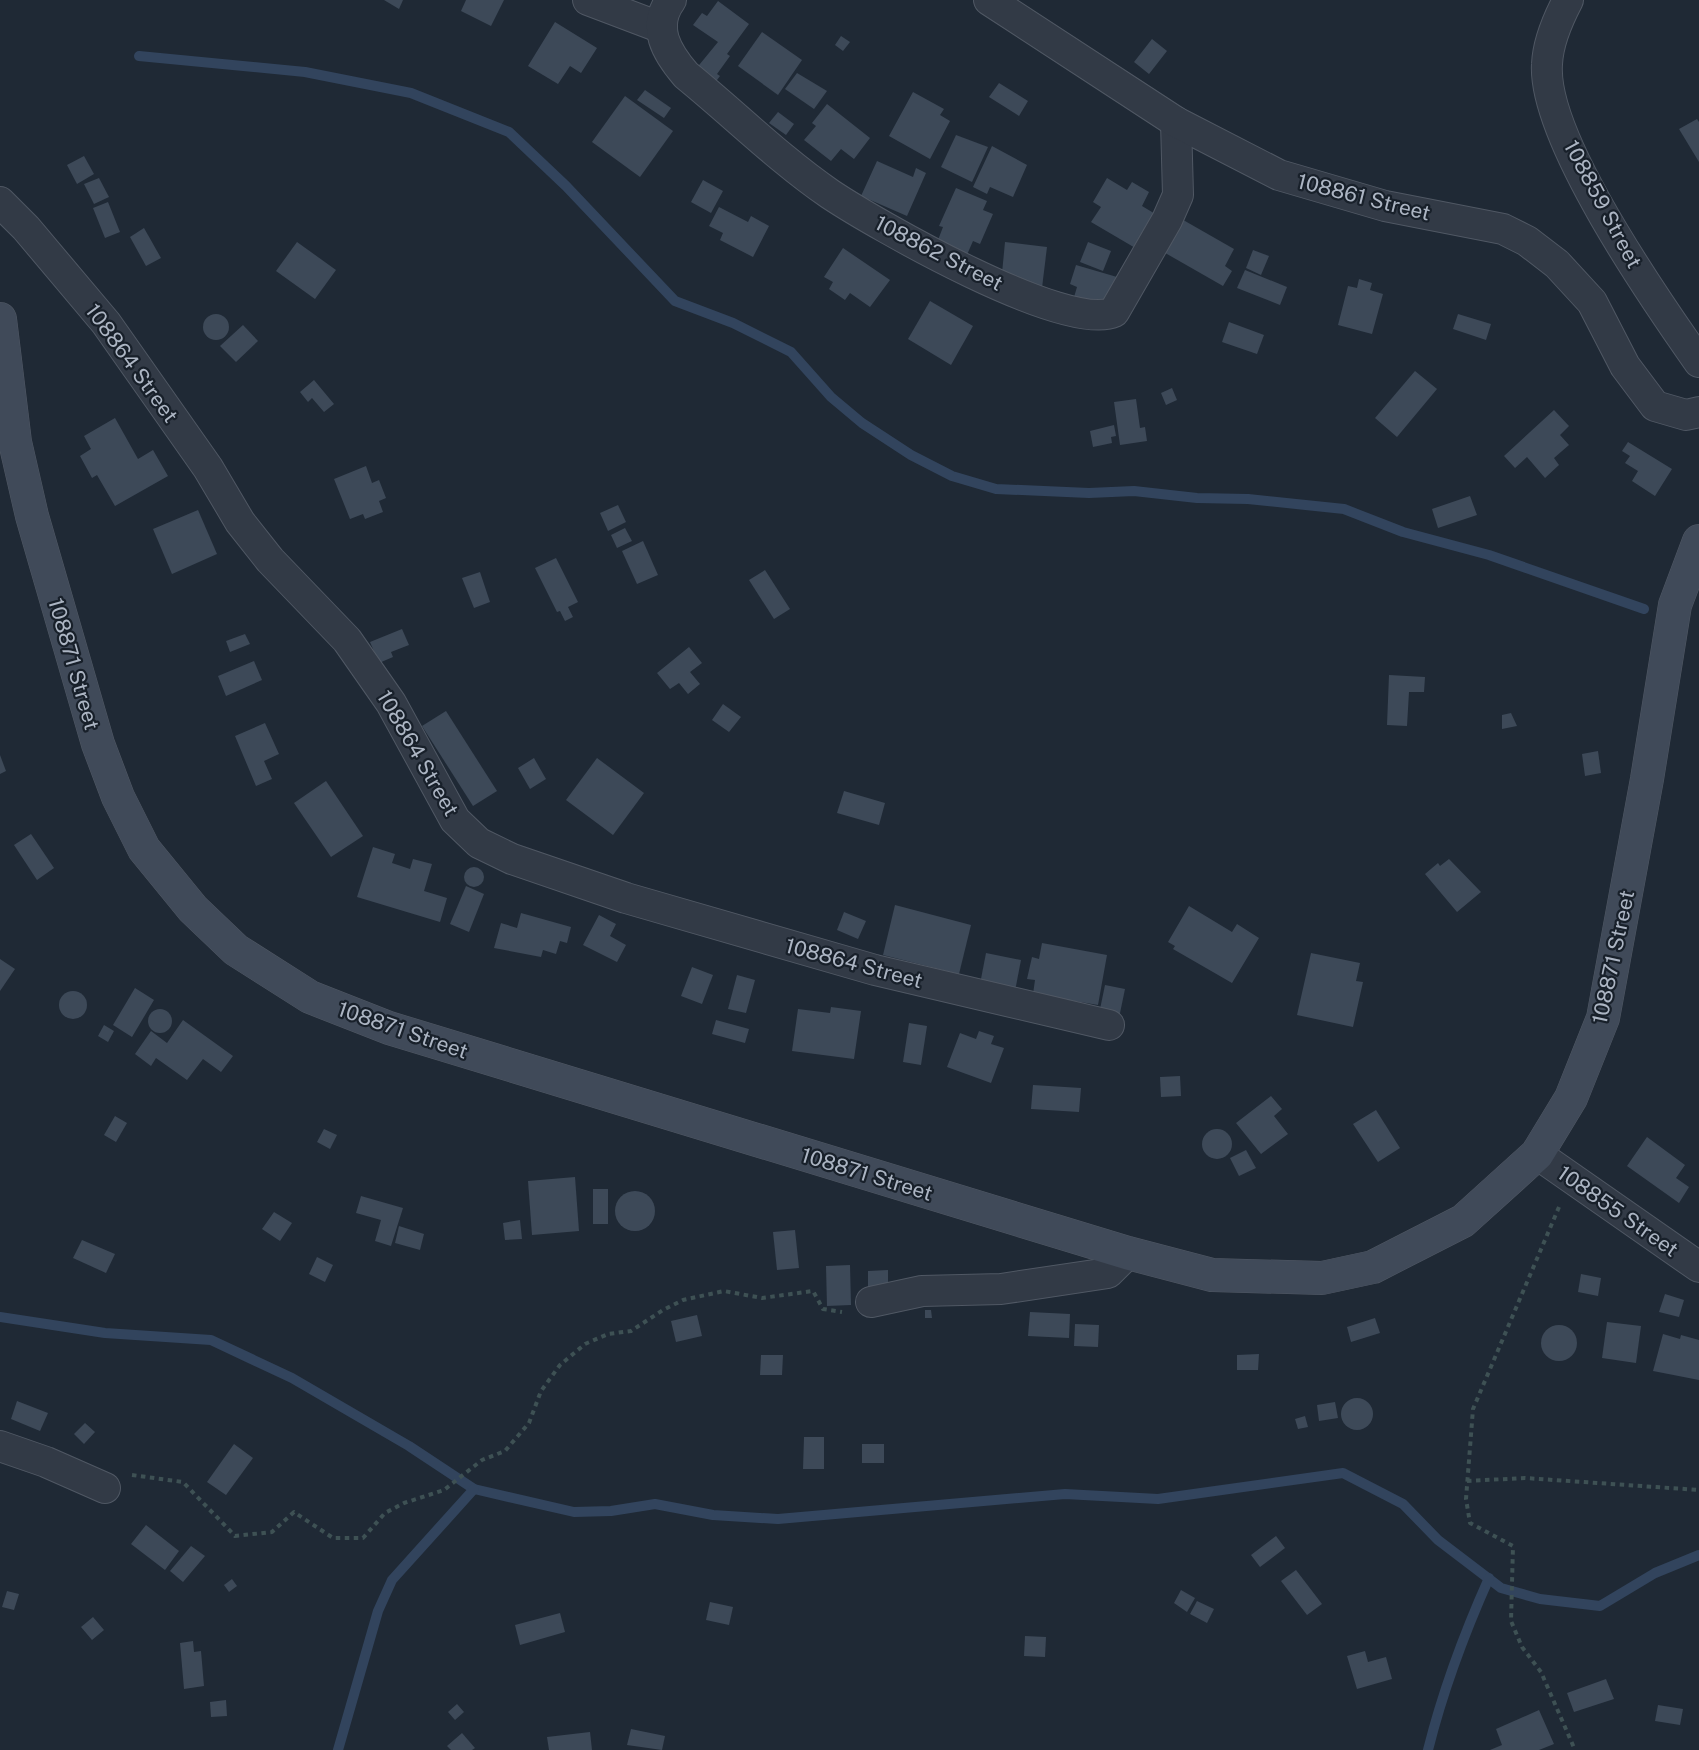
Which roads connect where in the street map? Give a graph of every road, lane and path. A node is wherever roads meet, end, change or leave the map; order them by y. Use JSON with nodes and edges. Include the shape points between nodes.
{"nodes":[{"id":1,"x":588,"y":0,"type":"edge"},
{"id":2,"x":671,"y":0,"type":"edge"},
{"id":3,"x":989,"y":0,"type":"edge"},
{"id":4,"x":1568,"y":0,"type":"edge"},
{"id":5,"x":662,"y":28,"type":"junction"},
{"id":6,"x":1176,"y":122,"type":"junction"},
{"id":7,"x":0,"y":202,"type":"edge"},
{"id":8,"x":0,"y":319,"type":"edge"},
{"id":9,"x":1699,"y":362,"type":"edge"},
{"id":10,"x":1699,"y":412,"type":"edge"},
{"id":11,"x":1699,"y":541,"type":"edge"},
{"id":12,"x":1108,"y":1024,"type":"dead end"},
{"id":13,"x":1537,"y":1154,"type":"junction"},
{"id":14,"x":1569,"y":1178,"type":"junction"},
{"id":15,"x":1128,"y":1253,"type":"junction"},
{"id":16,"x":1699,"y":1267,"type":"edge"},
{"id":17,"x":871,"y":1302,"type":"joint"},
{"id":18,"x":0,"y":1446,"type":"edge"},
{"id":19,"x":1467,"y":1481,"type":"junction"},
{"id":20,"x":105,"y":1488,"type":"joint"},
{"id":21,"x":1699,"y":1491,"type":"edge"},
{"id":22,"x":1575,"y":1750,"type":"edge"}],
"edges":[{"from":1,"to":5,"type":"street"},
{"from":2,"to":5,"type":"street","via":[[662,17]]},
{"from":3,"to":6,"type":"street","name":"108861 Street"},
{"from":4,"to":9,"type":"street","name":"108859 Street","via":[[1557,19],[1547,65],[1554,106],[1583,175],[1649,290]]},
{"from":5,"to":6,"type":"street","name":"108862 Street","via":[[670,56],[686,75],[829,193],[899,237],[1012,291],[1084,315],[1114,312],[1167,220],[1178,195]]},
{"from":6,"to":10,"type":"street","name":"108861 Street","via":[[1279,175],[1385,206],[1503,229],[1527,241],[1557,264],[1592,302],[1624,366],[1654,406],[1686,415]]},
{"from":7,"to":12,"type":"street","name":"108864 Street","via":[[106,323],[208,468],[240,522],[270,560],[347,640],[391,703],[455,819],[479,843],[512,859],[626,898],[875,970]]},
{"from":8,"to":15,"type":"street","name":"108871 Street","via":[[18,453],[32,516],[98,744],[144,849],[193,909],[236,950],[310,997],[389,1028]]},
{"from":11,"to":13,"type":"street","name":"108871 Street","via":[[1675,605],[1603,1018],[1571,1098]]},
{"from":13,"to":14,"type":"street","name":"108855 Street"},
{"from":13,"to":15,"type":"street","name":"108871 Street","via":[[1463,1221],[1373,1267],[1322,1278],[1212,1275]]},
{"from":14,"to":16,"type":"street","name":"108855 Street"},
{"from":14,"to":19,"type":"path","via":[[1552,1229],[1473,1408]]},
{"from":15,"to":17,"type":"street","via":[[1108,1273],[1000,1288],[922,1291]]},
{"from":17,"to":20,"type":"path","via":[[845,1313],[823,1309],[813,1291],[762,1298],[724,1291],[683,1300],[631,1331],[608,1334],[585,1344],[560,1365],[541,1391],[529,1422],[505,1451],[482,1460],[444,1490],[385,1513],[363,1538],[333,1538],[294,1512],[272,1532],[235,1536],[183,1482],[130,1475]]},
{"from":18,"to":20,"type":"street"},
{"from":19,"to":21,"type":"path","via":[[1526,1478]]},
{"from":19,"to":22,"type":"path","via":[[1470,1523],[1513,1546],[1511,1621],[1522,1647],[1541,1672]]}]}
